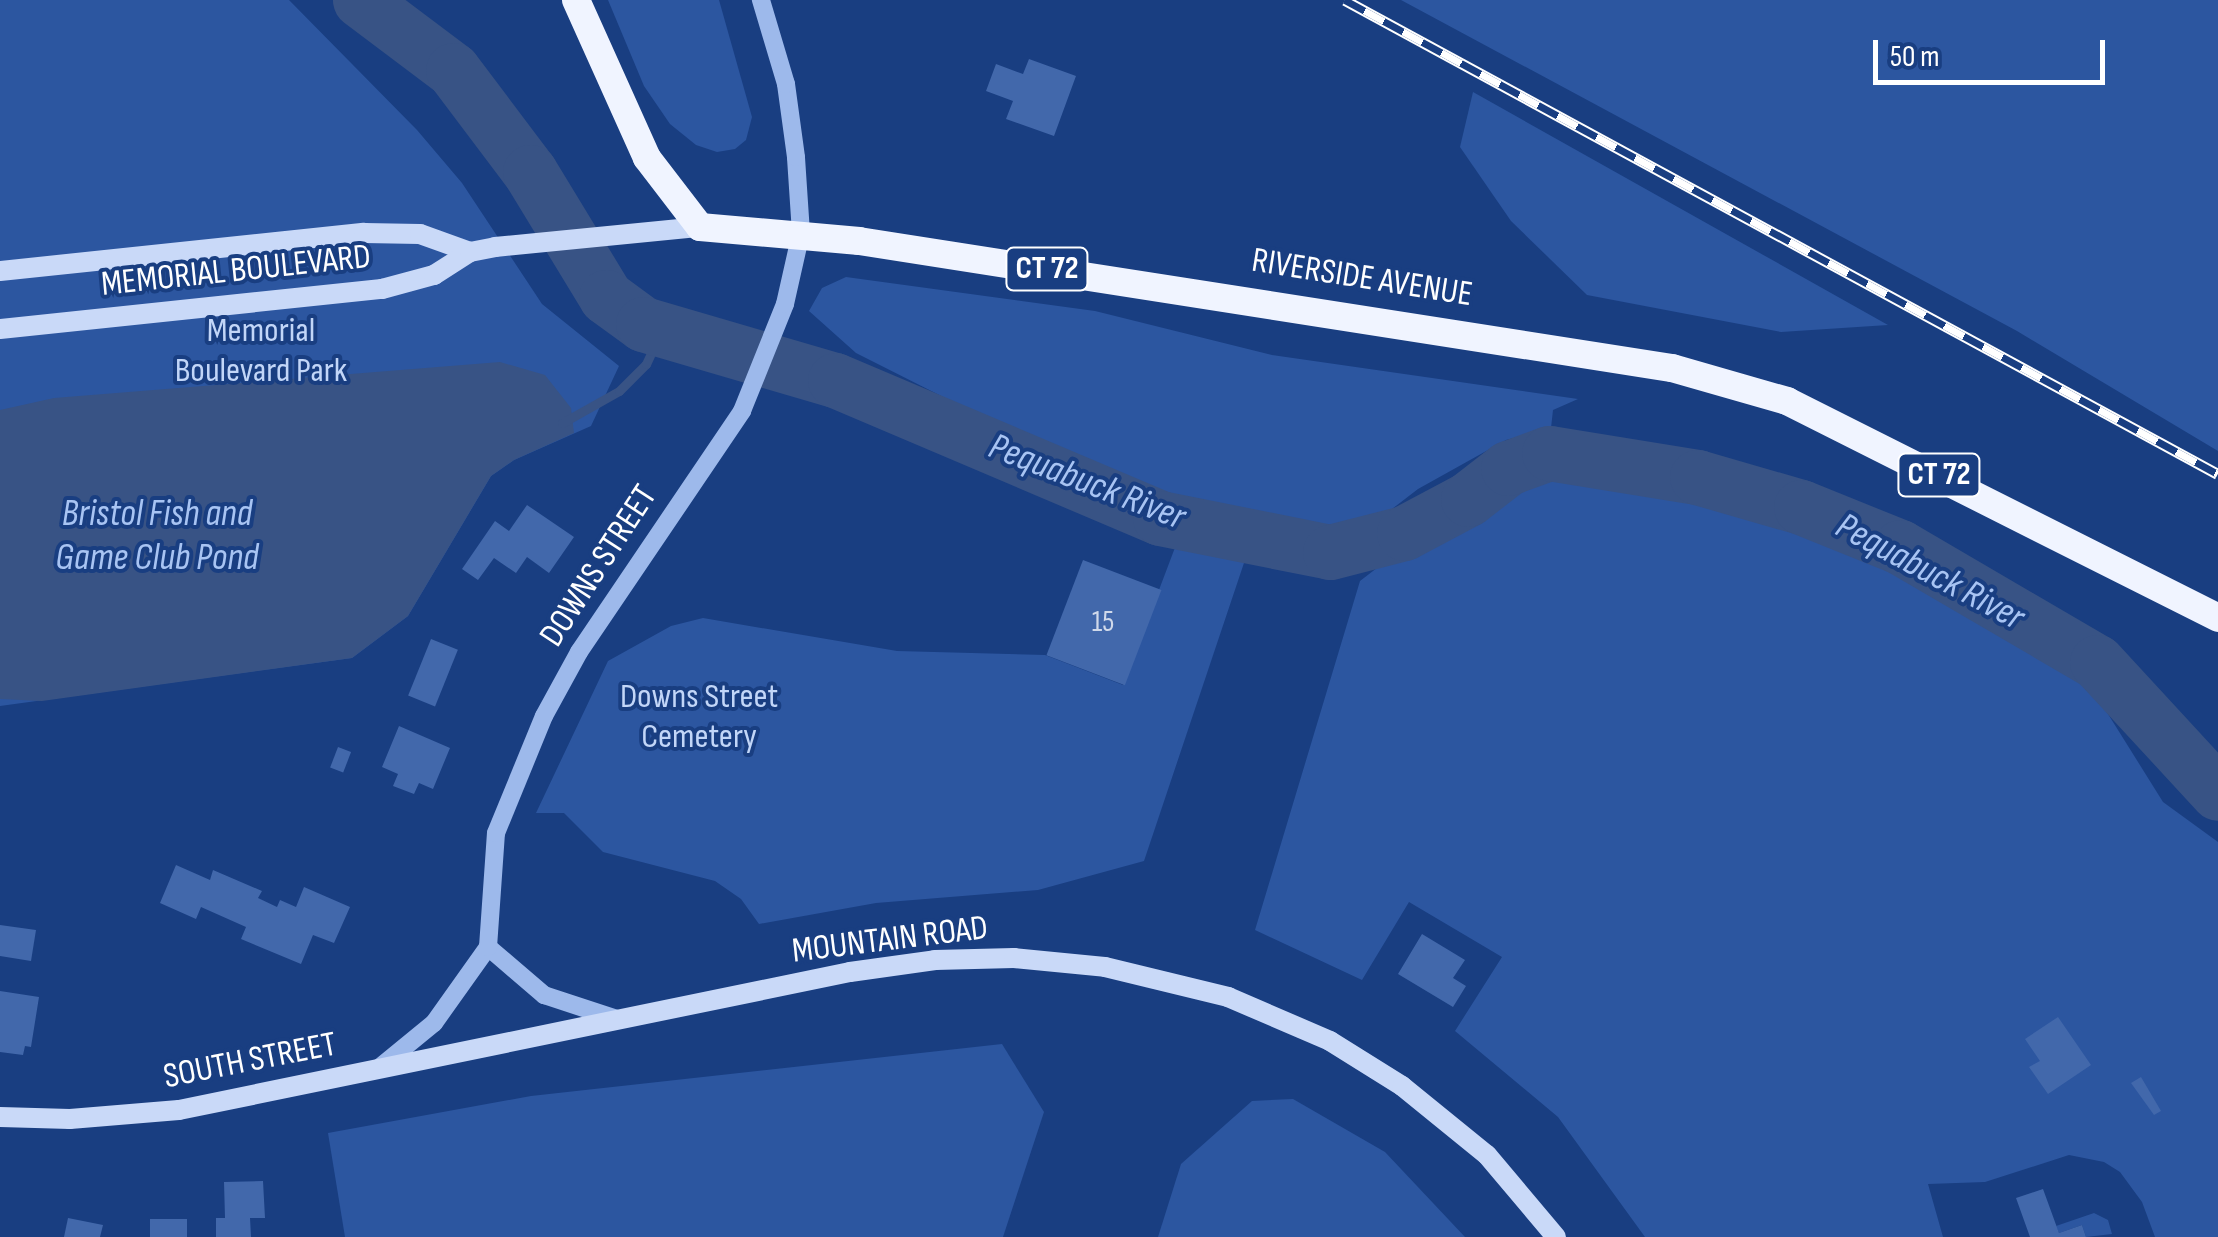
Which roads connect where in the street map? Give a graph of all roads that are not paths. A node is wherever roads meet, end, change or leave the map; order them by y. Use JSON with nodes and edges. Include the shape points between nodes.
{"nodes":[{"id":1,"x":576,"y":0,"type":"edge"},
{"id":2,"x":762,"y":0,"type":"edge"},
{"id":3,"x":700,"y":227,"type":"junction"},
{"id":4,"x":801,"y":233,"type":"junction"},
{"id":5,"x":470,"y":252,"type":"junction"},
{"id":6,"x":0,"y":271,"type":"edge"},
{"id":7,"x":0,"y":329,"type":"edge"},
{"id":8,"x":2218,"y":618,"type":"edge"},
{"id":9,"x":488,"y":947,"type":"junction"},
{"id":10,"x":618,"y":1019,"type":"junction"},
{"id":11,"x":510,"y":1042,"type":"joint"},
{"id":12,"x":377,"y":1070,"type":"junction"},
{"id":13,"x":0,"y":1117,"type":"edge"},
{"id":14,"x":1556,"y":1237,"type":"edge"}],
"edges":[{"from":1,"to":3,"type":"highway","via":[[647,158]]},
{"from":2,"to":4,"type":"street","name":"DOWNS STREET","via":[[786,84]]},
{"from":3,"to":4,"type":"highway","name":"RIVERSIDE AVENUE","number":"CT 72"},
{"from":3,"to":5,"type":"main road","name":"MEMORIAL BOULEVARD"},
{"from":4,"to":8,"type":"highway","name":"RIVERSIDE AVENUE","number":"CT 72","via":[[1672,368],[1787,401]]},
{"from":4,"to":9,"type":"street","name":"DOWNS STREET","via":[[783,308],[742,411],[544,716],[496,833]]},
{"from":5,"to":6,"type":"main road","name":"MEMORIAL BOULEVARD","via":[[420,234],[364,233]]},
{"from":5,"to":7,"type":"main road","name":"MEMORIAL BOULEVARD","via":[[434,275],[382,289]]},
{"from":9,"to":10,"type":"street","via":[[544,995]]},
{"from":9,"to":12,"type":"street","via":[[434,1024]]},
{"from":10,"to":11,"type":"main road","name":"MOUNTAIN ROAD"},
{"from":10,"to":14,"type":"main road","name":"MOUNTAIN ROAD","via":[[934,960],[1014,958],[1105,967],[1228,997],[1330,1041],[1402,1086],[1488,1155]]},
{"from":11,"to":12,"type":"main road","name":"SOUTH STREET"},
{"from":12,"to":13,"type":"main road","name":"SOUTH STREET","via":[[179,1110]]}]}
